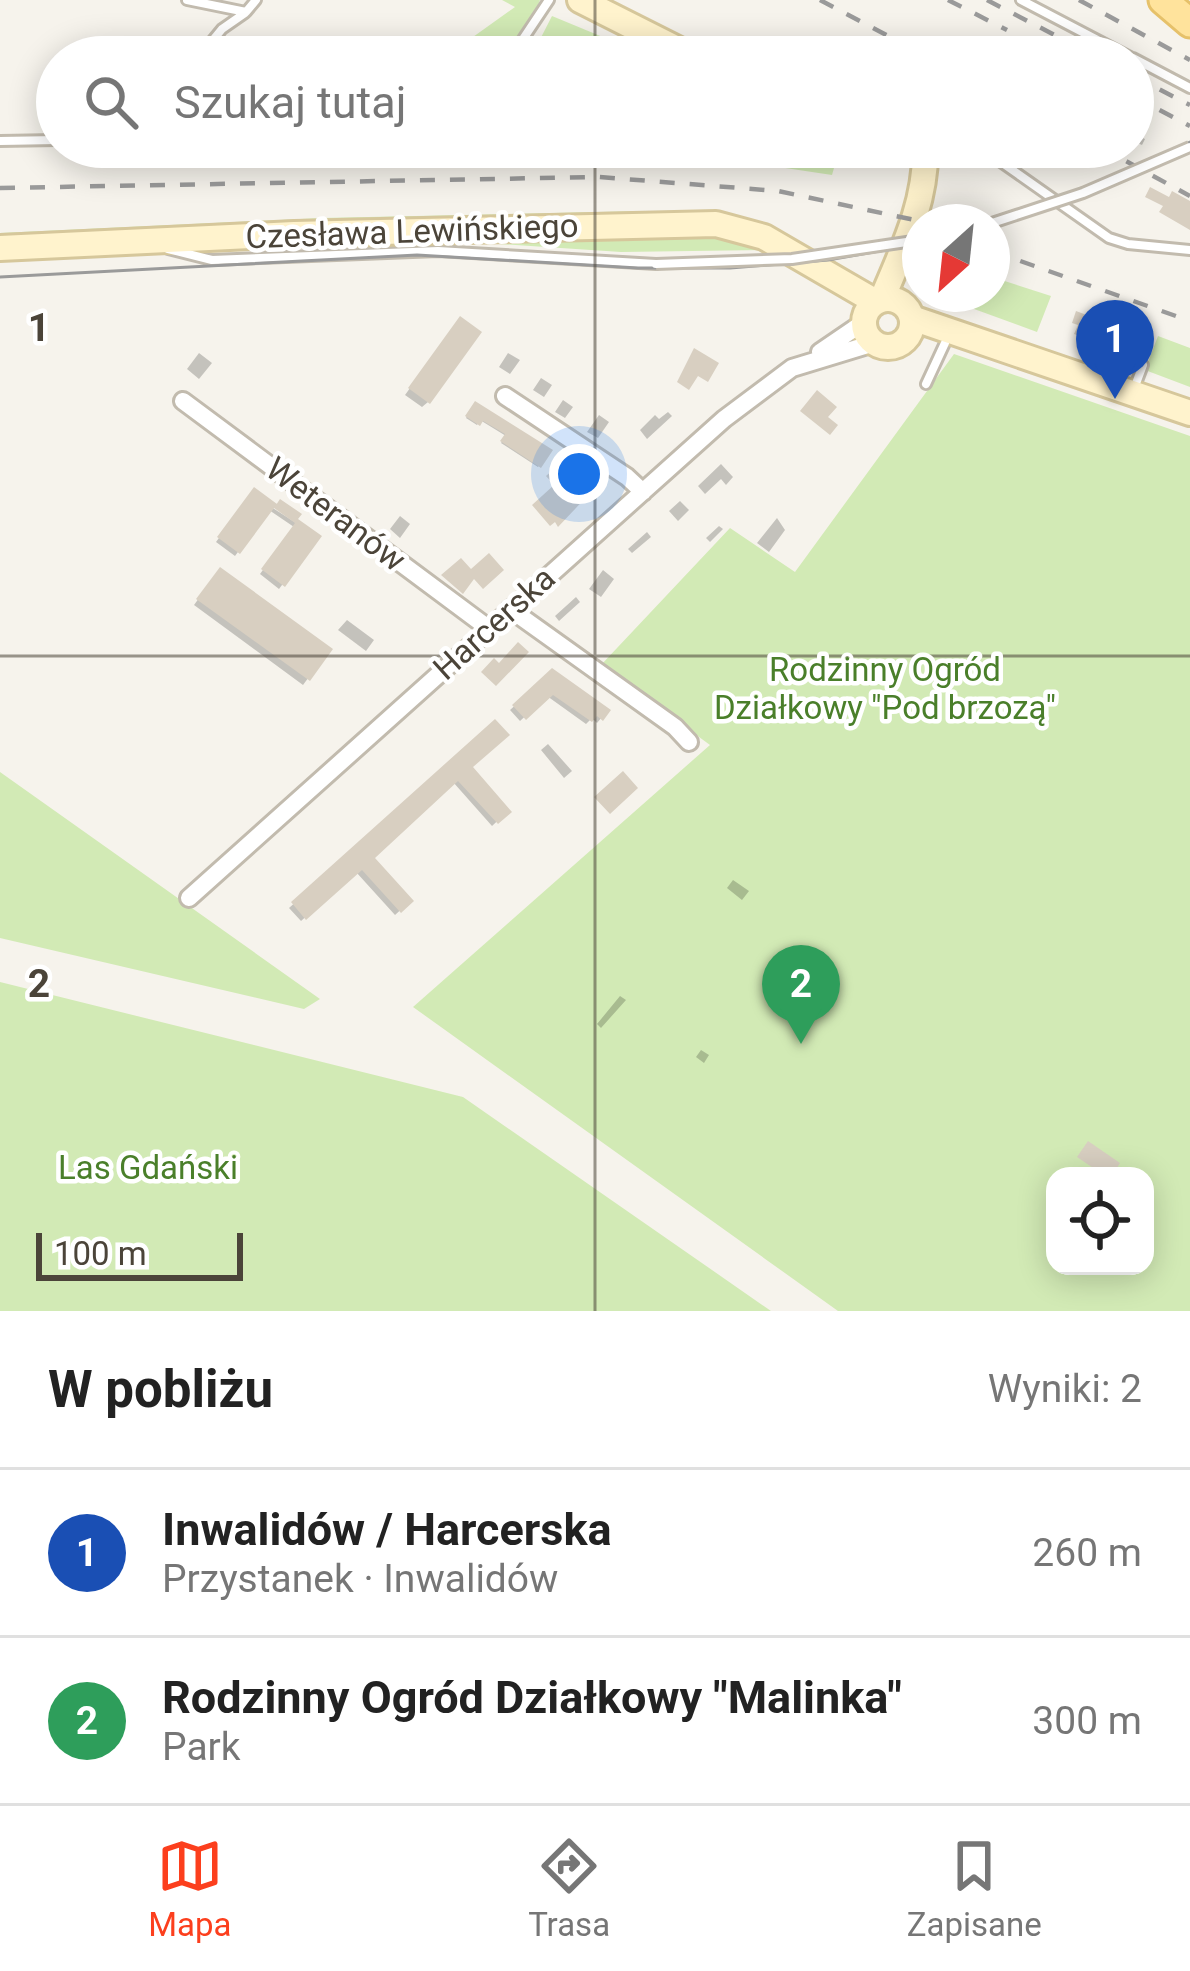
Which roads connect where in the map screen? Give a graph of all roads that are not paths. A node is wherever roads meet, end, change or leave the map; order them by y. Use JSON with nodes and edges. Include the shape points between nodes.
{"nodes":[{"id":1,"x":187,"y":0,"type":"edge"},
{"id":2,"x":256,"y":0,"type":"edge"},
{"id":3,"x":549,"y":0,"type":"edge"},
{"id":4,"x":580,"y":0,"type":"edge"},
{"id":5,"x":1021,"y":0,"type":"edge"},
{"id":6,"x":1163,"y":0,"type":"edge"},
{"id":7,"x":246,"y":12,"type":"junction"},
{"id":8,"x":1190,"y":23,"type":"edge"},
{"id":9,"x":216,"y":36,"type":"edge"},
{"id":10,"x":525,"y":36,"type":"edge"},
{"id":11,"x":651,"y":36,"type":"edge"},
{"id":12,"x":1090,"y":36,"type":"edge"},
{"id":13,"x":1154,"y":69,"type":"edge"},
{"id":14,"x":1190,"y":88,"type":"edge"},
{"id":15,"x":36,"y":140,"type":"edge"},
{"id":16,"x":0,"y":141,"type":"edge"},
{"id":17,"x":1190,"y":147,"type":"edge"},
{"id":18,"x":1154,"y":163,"type":"edge"},
{"id":19,"x":924,"y":168,"type":"edge"},
{"id":20,"x":1010,"y":168,"type":"edge"},
{"id":21,"x":1142,"y":168,"type":"edge"},
{"id":22,"x":919,"y":204,"type":"edge"},
{"id":23,"x":1010,"y":217,"type":"edge"},
{"id":24,"x":147,"y":239,"type":"junction"},
{"id":25,"x":902,"y":247,"type":"edge"},
{"id":26,"x":0,"y":248,"type":"edge"},
{"id":27,"x":1190,"y":250,"type":"edge"},
{"id":28,"x":902,"y":274,"type":"edge"},
{"id":29,"x":886,"y":318,"type":"junction"},
{"id":30,"x":945,"y":343,"type":"junction"},
{"id":31,"x":1014,"y":352,"type":"junction"},
{"id":32,"x":1110,"y":353,"type":"dead end"},
{"id":33,"x":1143,"y":365,"type":"dead end"},
{"id":34,"x":1100,"y":382,"type":"junction"},
{"id":35,"x":926,"y":384,"type":"dead end"},
{"id":36,"x":1132,"y":393,"type":"junction"},
{"id":37,"x":505,"y":395,"type":"dead end"},
{"id":38,"x":183,"y":401,"type":"dead end"},
{"id":39,"x":1190,"y":413,"type":"edge"},
{"id":40,"x":643,"y":492,"type":"junction"},
{"id":41,"x":510,"y":609,"type":"junction"},
{"id":42,"x":488,"y":628,"type":"junction"},
{"id":43,"x":689,"y":742,"type":"dead end"},
{"id":44,"x":189,"y":898,"type":"dead end"}],
"edges":[{"from":1,"to":7,"type":"lane"},
{"from":2,"to":7,"type":"lane"},
{"from":3,"to":10,"type":"lane"},
{"from":4,"to":11,"type":"street"},
{"from":5,"to":12,"type":"lane"},
{"from":6,"to":8,"type":"main road"},
{"from":7,"to":9,"type":"lane"},
{"from":13,"to":14,"type":"lane"},
{"from":15,"to":16,"type":"lane"},
{"from":17,"to":18,"type":"lane","bridge":true},
{"from":19,"to":22,"type":"street"},
{"from":20,"to":27,"type":"lane","via":[[1109,238]]},
{"from":21,"to":23,"type":"lane","bridge":true},
{"from":24,"to":25,"type":"lane","bridge":true,"via":[[212,260],[438,250],[656,264]]},
{"from":24,"to":26,"type":"street","name":"Czesława Lewińskiego"},
{"from":24,"to":29,"type":"street","name":"Czesława Lewińskiego","via":[[700,223],[746,230]]},
{"from":28,"to":29,"type":"street"},
{"from":29,"to":30,"type":"street"},
{"from":29,"to":31,"type":"street"},
{"from":29,"to":40,"type":"street","name":"Harcerska","via":[[776,378]]},
{"from":30,"to":31,"type":"street"},
{"from":30,"to":35,"type":"lane"},
{"from":31,"to":34,"type":"street"},
{"from":32,"to":34,"type":"lane"},
{"from":33,"to":36,"type":"lane"},
{"from":34,"to":36,"type":"street"},
{"from":36,"to":39,"type":"street"},
{"from":37,"to":40,"type":"street"},
{"from":38,"to":42,"type":"street","name":"Weteranów"},
{"from":40,"to":41,"type":"street","name":"Harcerska"},
{"from":41,"to":42,"type":"street","name":"Harcerska"},
{"from":41,"to":43,"type":"street"},
{"from":42,"to":44,"type":"street","name":"Harcerska"}]}
